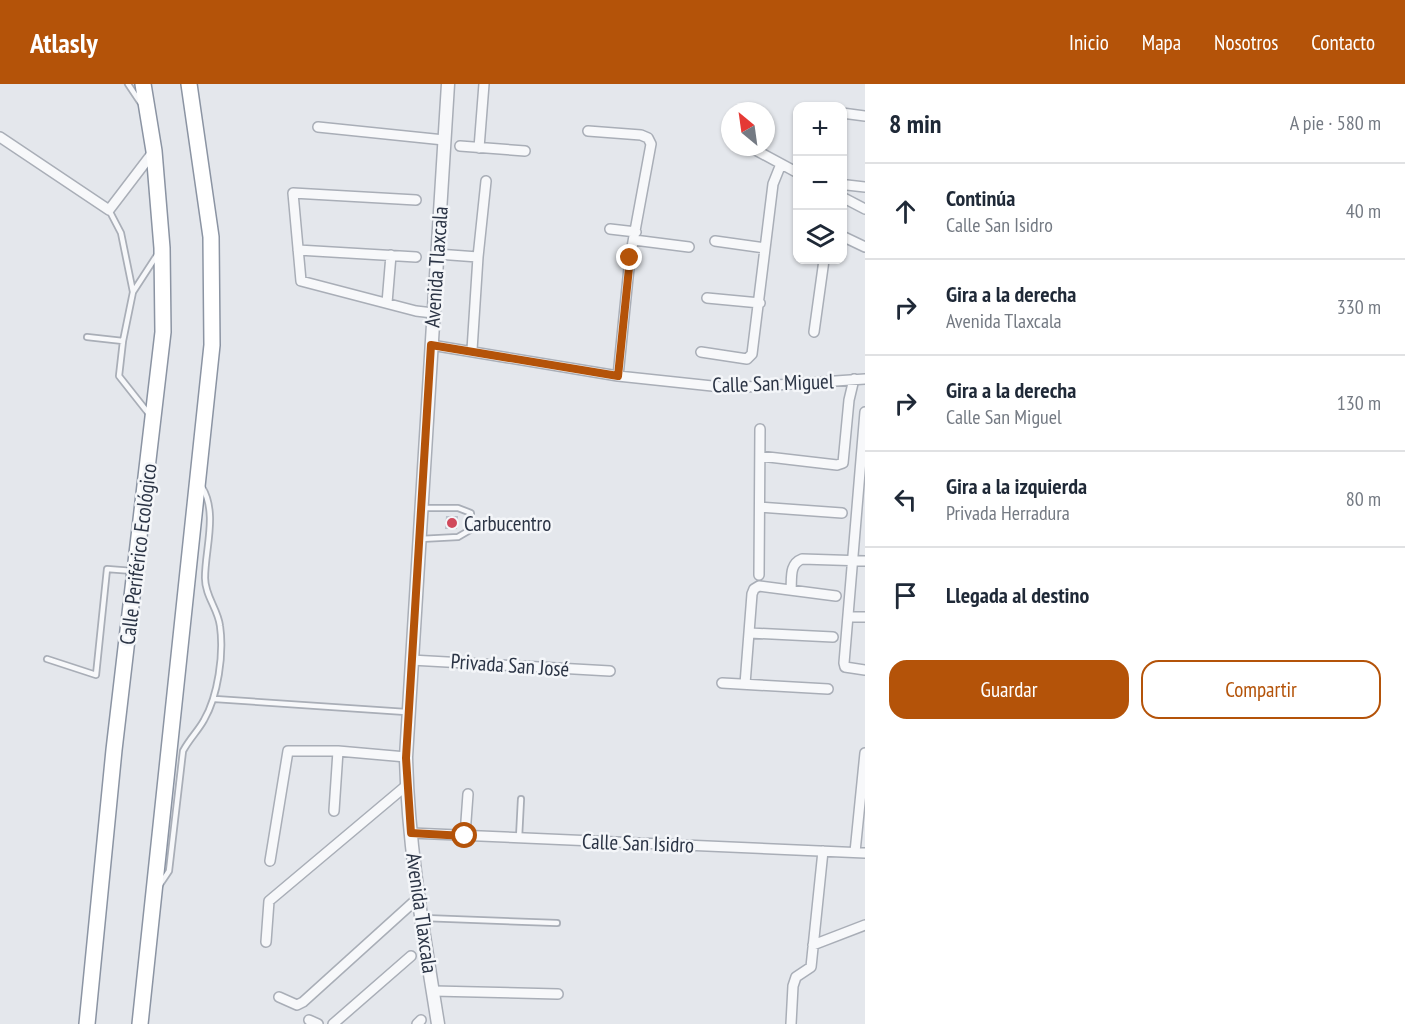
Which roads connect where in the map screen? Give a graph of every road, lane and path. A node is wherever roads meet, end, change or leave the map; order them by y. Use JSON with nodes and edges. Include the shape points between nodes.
{"nodes":[{"id":1,"x":128,"y":84,"type":"edge"},
{"id":2,"x":143,"y":84,"type":"edge"},
{"id":3,"x":189,"y":84,"type":"edge"},
{"id":4,"x":448,"y":84,"type":"edge"},
{"id":5,"x":484,"y":84,"type":"edge"},
{"id":6,"x":147,"y":112,"type":"junction"},
{"id":7,"x":847,"y":114,"type":"edge"},
{"id":8,"x":865,"y":116,"type":"edge"},
{"id":9,"x":318,"y":127,"type":"dead end"},
{"id":10,"x":588,"y":131,"type":"dead end"},
{"id":11,"x":0,"y":137,"type":"edge"},
{"id":12,"x":444,"y":140,"type":"junction"},
{"id":13,"x":460,"y":146,"type":"dead end"},
{"id":14,"x":479,"y":148,"type":"junction"},
{"id":15,"x":154,"y":151,"type":"junction"},
{"id":16,"x":525,"y":151,"type":"dead end"},
{"id":17,"x":766,"y":156,"type":"edge"},
{"id":18,"x":780,"y":164,"type":"junction"},
{"id":19,"x":793,"y":170,"type":"edge"},
{"id":20,"x":486,"y":181,"type":"dead end"},
{"id":21,"x":847,"y":185,"type":"dead end"},
{"id":22,"x":865,"y":187,"type":"edge"},
{"id":23,"x":847,"y":199,"type":"edge"},
{"id":24,"x":416,"y":200,"type":"dead end"},
{"id":25,"x":865,"y":209,"type":"edge"},
{"id":26,"x":109,"y":210,"type":"junction"},
{"id":27,"x":610,"y":229,"type":"dead end"},
{"id":28,"x":635,"y":236,"type":"junction"},
{"id":29,"x":847,"y":238,"type":"edge"},
{"id":30,"x":715,"y":241,"type":"dead end"},
{"id":31,"x":689,"y":247,"type":"dead end"},
{"id":32,"x":865,"y":247,"type":"edge"},
{"id":33,"x":162,"y":248,"type":"junction"},
{"id":34,"x":765,"y":248,"type":"junction"},
{"id":35,"x":298,"y":250,"type":"junction"},
{"id":36,"x":391,"y":255,"type":"junction"},
{"id":37,"x":443,"y":255,"type":"junction"},
{"id":38,"x":416,"y":257,"type":"dead end"},
{"id":39,"x":478,"y":257,"type":"junction"},
{"id":40,"x":823,"y":264,"type":"edge"},
{"id":41,"x":133,"y":292,"type":"junction"},
{"id":42,"x":707,"y":298,"type":"dead end"},
{"id":43,"x":387,"y":303,"type":"junction"},
{"id":44,"x":760,"y":303,"type":"junction"},
{"id":45,"x":433,"y":313,"type":"junction"},
{"id":46,"x":814,"y":332,"type":"dead end"},
{"id":47,"x":87,"y":337,"type":"dead end"},
{"id":48,"x":123,"y":341,"type":"junction"},
{"id":49,"x":431,"y":345,"type":"junction"},
{"id":50,"x":472,"y":350,"type":"junction"},
{"id":51,"x":701,"y":352,"type":"dead end"},
{"id":52,"x":618,"y":376,"type":"junction"},
{"id":53,"x":854,"y":379,"type":"junction"},
{"id":54,"x":865,"y":379,"type":"edge"},
{"id":55,"x":865,"y":412,"type":"edge"},
{"id":56,"x":153,"y":420,"type":"junction"},
{"id":57,"x":760,"y":429,"type":"dead end"},
{"id":58,"x":760,"y":456,"type":"junction"},
{"id":59,"x":863,"y":456,"type":"edge"},
{"id":60,"x":198,"y":481,"type":"junction"},
{"id":61,"x":760,"y":507,"type":"junction"},
{"id":62,"x":421,"y":508,"type":"junction"},
{"id":63,"x":860,"y":510,"type":"edge"},
{"id":64,"x":842,"y":513,"type":"dead end"},
{"id":65,"x":419,"y":539,"type":"junction"},
{"id":66,"x":853,"y":561,"type":"junction"},
{"id":67,"x":865,"y":561,"type":"edge"},
{"id":68,"x":136,"y":572,"type":"junction"},
{"id":69,"x":759,"y":575,"type":"dead end"},
{"id":70,"x":791,"y":590,"type":"junction"},
{"id":71,"x":836,"y":596,"type":"dead end"},
{"id":72,"x":849,"y":617,"type":"junction"},
{"id":73,"x":865,"y":617,"type":"edge"},
{"id":74,"x":750,"y":633,"type":"junction"},
{"id":75,"x":832,"y":637,"type":"dead end"},
{"id":76,"x":47,"y":659,"type":"dead end"},
{"id":77,"x":411,"y":660,"type":"junction"},
{"id":78,"x":865,"y":670,"type":"edge"},
{"id":79,"x":610,"y":671,"type":"dead end"},
{"id":80,"x":722,"y":683,"type":"dead end"},
{"id":81,"x":745,"y":684,"type":"junction"},
{"id":82,"x":828,"y":689,"type":"dead end"},
{"id":83,"x":215,"y":699,"type":"junction"},
{"id":84,"x":408,"y":712,"type":"junction"},
{"id":85,"x":339,"y":752,"type":"junction"},
{"id":86,"x":865,"y":753,"type":"edge"},
{"id":87,"x":401,"y":757,"type":"junction"},
{"id":88,"x":403,"y":788,"type":"junction"},
{"id":89,"x":468,"y":795,"type":"dead end"},
{"id":90,"x":521,"y":799,"type":"dead end"},
{"id":91,"x":334,"y":811,"type":"dead end"},
{"id":92,"x":411,"y":833,"type":"junction"},
{"id":93,"x":465,"y":836,"type":"junction"},
{"id":94,"x":519,"y":838,"type":"junction"},
{"id":95,"x":823,"y":851,"type":"junction"},
{"id":96,"x":860,"y":853,"type":"edge"},
{"id":97,"x":270,"y":861,"type":"dead end"},
{"id":98,"x":155,"y":890,"type":"junction"},
{"id":99,"x":414,"y":902,"type":"junction"},
{"id":100,"x":421,"y":918,"type":"junction"},
{"id":101,"x":557,"y":924,"type":"dead end"},
{"id":102,"x":865,"y":925,"type":"edge"},
{"id":103,"x":266,"y":942,"type":"dead end"},
{"id":104,"x":813,"y":945,"type":"junction"},
{"id":105,"x":411,"y":956,"type":"dead end"},
{"id":106,"x":433,"y":991,"type":"junction"},
{"id":107,"x":558,"y":994,"type":"dead end"},
{"id":108,"x":279,"y":996,"type":"dead end"},
{"id":109,"x":87,"y":1024,"type":"edge"},
{"id":110,"x":140,"y":1024,"type":"edge"},
{"id":111,"x":333,"y":1024,"type":"edge"},
{"id":112,"x":438,"y":1024,"type":"edge"},
{"id":113,"x":791,"y":1024,"type":"edge"}],
"edges":[{"from":1,"to":6,"type":"lane"},
{"from":2,"to":6,"type":"highway","name":"Calle Periférico Ecológico"},
{"from":3,"to":60,"type":"highway","via":[[211,237],[212,345]]},
{"from":4,"to":12,"type":"street","name":"Avenida Tlaxcala"},
{"from":5,"to":14,"type":"street"},
{"from":6,"to":15,"type":"highway","name":"Calle Periférico Ecológico"},
{"from":7,"to":8,"type":"street"},
{"from":9,"to":12,"type":"street"},
{"from":10,"to":28,"type":"street","via":[[641,135],[651,144]]},
{"from":11,"to":26,"type":"street"},
{"from":12,"to":37,"type":"street","name":"Avenida Tlaxcala"},
{"from":13,"to":14,"type":"street"},
{"from":14,"to":16,"type":"street"},
{"from":15,"to":26,"type":"street"},
{"from":15,"to":33,"type":"highway","name":"Calle Periférico Ecológico"},
{"from":17,"to":18,"type":"street"},
{"from":18,"to":19,"type":"street"},
{"from":18,"to":34,"type":"street","via":[[773,184]]},
{"from":20,"to":39,"type":"street"},
{"from":21,"to":22,"type":"street"},
{"from":23,"to":25,"type":"street"},
{"from":24,"to":35,"type":"street","via":[[292,193]]},
{"from":26,"to":41,"type":"lane","via":[[121,233]]},
{"from":27,"to":28,"type":"street"},
{"from":28,"to":31,"type":"street"},
{"from":28,"to":52,"type":"street"},
{"from":29,"to":32,"type":"street"},
{"from":30,"to":34,"type":"street"},
{"from":33,"to":41,"type":"lane"},
{"from":33,"to":56,"type":"highway","name":"Calle Periférico Ecológico","via":[[163,332]]},
{"from":34,"to":44,"type":"street"},
{"from":35,"to":36,"type":"street"},
{"from":35,"to":43,"type":"street","via":[[301,281]]},
{"from":36,"to":38,"type":"street"},
{"from":36,"to":43,"type":"street"},
{"from":37,"to":39,"type":"street"},
{"from":37,"to":45,"type":"street","name":"Avenida Tlaxcala"},
{"from":39,"to":50,"type":"street"},
{"from":40,"to":46,"type":"street"},
{"from":41,"to":48,"type":"lane"},
{"from":42,"to":44,"type":"street"},
{"from":43,"to":45,"type":"street"},
{"from":44,"to":51,"type":"street","via":[[750,357]]},
{"from":45,"to":49,"type":"street","name":"Avenida Tlaxcala"},
{"from":47,"to":48,"type":"lane"},
{"from":48,"to":56,"type":"lane","via":[[119,376]]},
{"from":49,"to":50,"type":"street","name":"Calle San Miguel"},
{"from":49,"to":62,"type":"street","name":"Avenida Tlaxcala"},
{"from":50,"to":52,"type":"street","name":"Calle San Miguel"},
{"from":52,"to":53,"type":"street","name":"Calle San Miguel","via":[[731,388]]},
{"from":53,"to":54,"type":"street","name":"Calle San Miguel"},
{"from":53,"to":58,"type":"street","via":[[843,463]]},
{"from":55,"to":59,"type":"street"},
{"from":56,"to":68,"type":"highway","name":"Calle Periférico Ecológico"},
{"from":57,"to":58,"type":"street"},
{"from":58,"to":61,"type":"street"},
{"from":59,"to":63,"type":"street"},
{"from":60,"to":83,"type":"lane","via":[[210,504],[206,587],[220,624],[222,646]]},
{"from":60,"to":98,"type":"highway"},
{"from":61,"to":64,"type":"street"},
{"from":61,"to":69,"type":"street"},
{"from":62,"to":65,"type":"street","name":"Avenida Tlaxcala"},
{"from":62,"to":65,"type":"lane","via":[[458,508],[471,513],[470,530],[458,537]]},
{"from":63,"to":66,"type":"street"},
{"from":65,"to":77,"type":"street","name":"Avenida Tlaxcala"},
{"from":66,"to":67,"type":"street"},
{"from":66,"to":70,"type":"street","via":[[796,561]]},
{"from":66,"to":72,"type":"street"},
{"from":68,"to":76,"type":"lane","via":[[107,569],[96,675]]},
{"from":68,"to":109,"type":"highway","name":"Calle Periférico Ecológico"},
{"from":70,"to":71,"type":"street"},
{"from":70,"to":74,"type":"street","via":[[759,586],[754,589]]},
{"from":72,"to":73,"type":"street"},
{"from":72,"to":78,"type":"street","via":[[845,667]]},
{"from":74,"to":75,"type":"street"},
{"from":74,"to":81,"type":"street"},
{"from":77,"to":79,"type":"street","name":"Privada San José"},
{"from":77,"to":84,"type":"street","name":"Avenida Tlaxcala"},
{"from":80,"to":81,"type":"street"},
{"from":81,"to":82,"type":"street"},
{"from":83,"to":84,"type":"lane"},
{"from":83,"to":98,"type":"lane","via":[[183,751],[169,871]]},
{"from":84,"to":87,"type":"street","name":"Avenida Tlaxcala"},
{"from":85,"to":87,"type":"street"},
{"from":85,"to":91,"type":"street"},
{"from":85,"to":97,"type":"street","via":[[288,751]]},
{"from":86,"to":96,"type":"street"},
{"from":87,"to":88,"type":"street","name":"Avenida Tlaxcala"},
{"from":88,"to":92,"type":"street","name":"Avenida Tlaxcala"},
{"from":88,"to":103,"type":"street","via":[[269,901]]},
{"from":89,"to":93,"type":"street"},
{"from":90,"to":94,"type":"lane"},
{"from":92,"to":93,"type":"street","name":"Calle San Isidro"},
{"from":92,"to":99,"type":"street","name":"Avenida Tlaxcala"},
{"from":93,"to":94,"type":"street","name":"Calle San Isidro"},
{"from":94,"to":95,"type":"street","name":"Calle San Isidro"},
{"from":95,"to":96,"type":"street","name":"Calle San Isidro"},
{"from":95,"to":104,"type":"street"},
{"from":98,"to":110,"type":"highway"},
{"from":99,"to":100,"type":"street","name":"Avenida Tlaxcala"},
{"from":99,"to":108,"type":"street","via":[[303,1002],[292,1004]]},
{"from":100,"to":101,"type":"lane"},
{"from":100,"to":106,"type":"street","name":"Avenida Tlaxcala"},
{"from":102,"to":104,"type":"street"},
{"from":104,"to":113,"type":"street","via":[[811,968],[796,977],[793,986]]},
{"from":105,"to":111,"type":"street"},
{"from":106,"to":107,"type":"street"},
{"from":106,"to":112,"type":"street","name":"Avenida Tlaxcala"}]}
